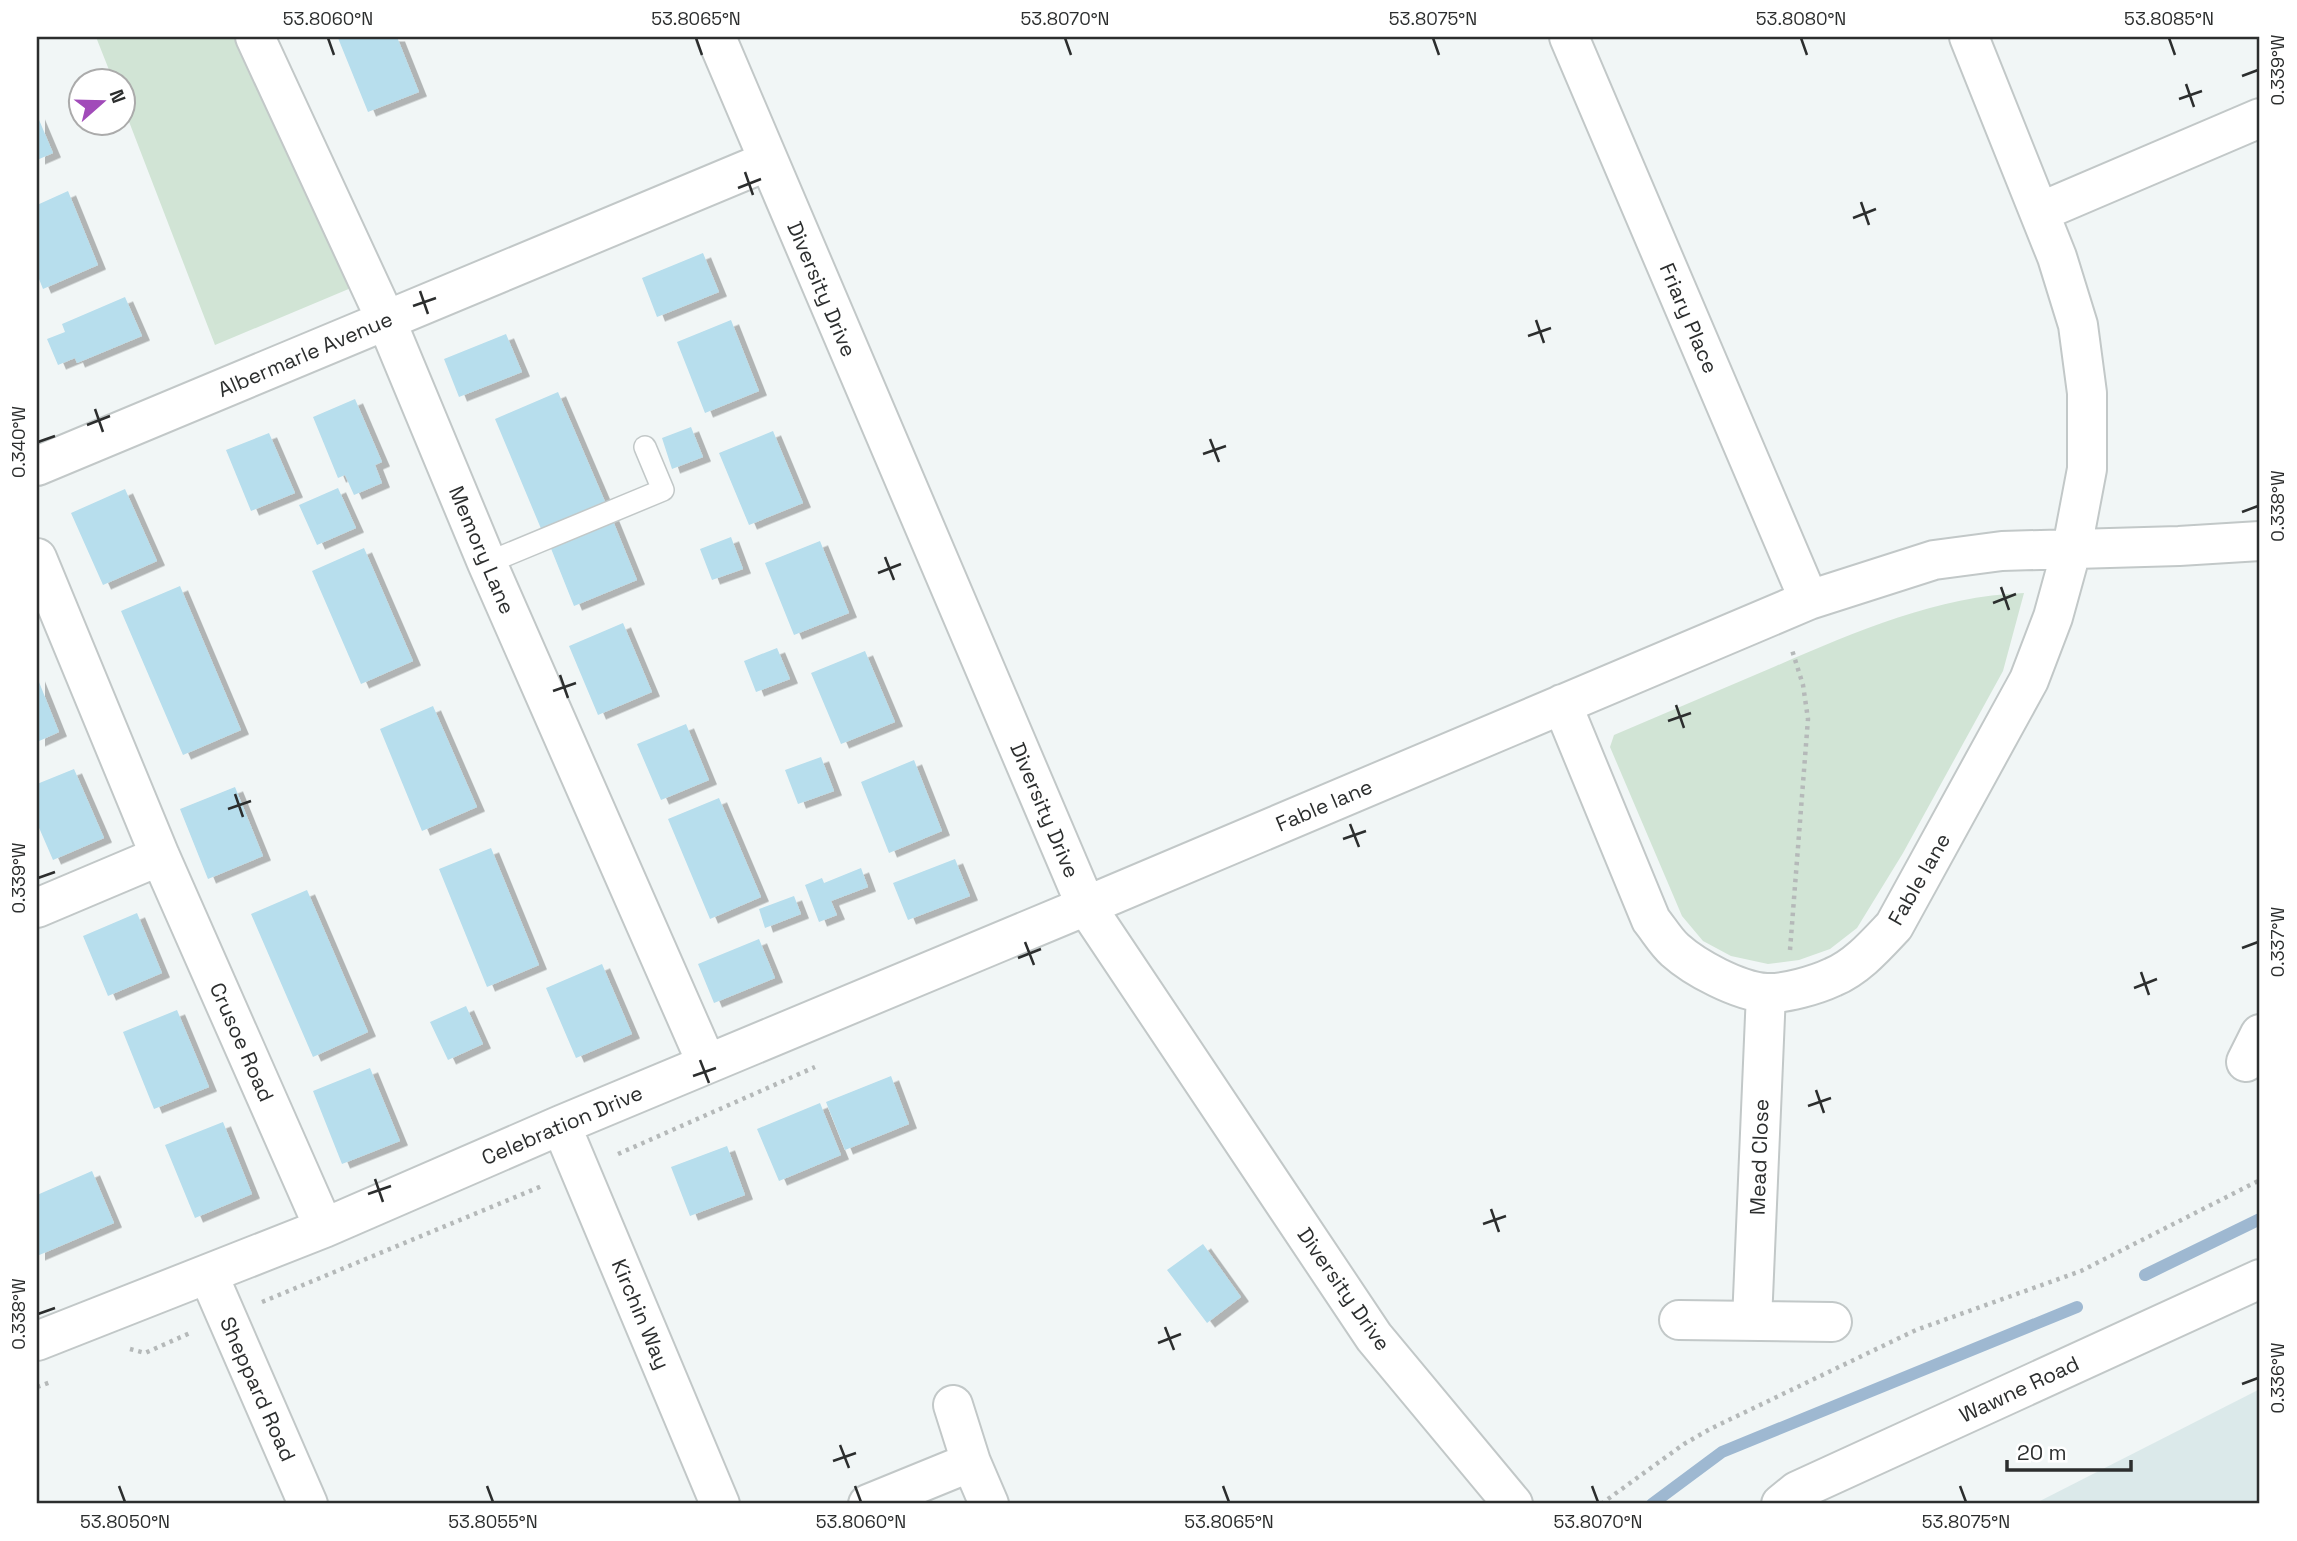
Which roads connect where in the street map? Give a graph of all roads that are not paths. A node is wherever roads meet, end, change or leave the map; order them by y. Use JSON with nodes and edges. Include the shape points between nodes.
{"nodes":[{"id":1,"x":255,"y":37,"type":"edge"},
{"id":2,"x":716,"y":37,"type":"edge"},
{"id":3,"x":1569,"y":37,"type":"edge"},
{"id":4,"x":1969,"y":37,"type":"edge"},
{"id":5,"x":2260,"y":118,"type":"edge"},
{"id":6,"x":768,"y":161,"type":"junction"},
{"id":7,"x":2040,"y":212,"type":"junction"},
{"id":8,"x":386,"y":320,"type":"junction"},
{"id":9,"x":645,"y":447,"type":"dead end"},
{"id":10,"x":37,"y":466,"type":"edge"},
{"id":11,"x":2260,"y":541,"type":"edge"},
{"id":12,"x":2072,"y":548,"type":"junction"},
{"id":13,"x":37,"y":558,"type":"edge"},
{"id":14,"x":486,"y":563,"type":"junction"},
{"id":15,"x":1793,"y":607,"type":"junction"},
{"id":16,"x":1562,"y":704,"type":"junction"},
{"id":17,"x":160,"y":856,"type":"junction"},
{"id":18,"x":1086,"y":906,"type":"junction"},
{"id":19,"x":37,"y":908,"type":"edge"},
{"id":20,"x":1769,"y":992,"type":"junction"},
{"id":21,"x":707,"y":1064,"type":"junction"},
{"id":22,"x":561,"y":1125,"type":"junction"},
{"id":23,"x":324,"y":1228,"type":"junction"},
{"id":24,"x":208,"y":1274,"type":"junction"},
{"id":25,"x":2260,"y":1279,"type":"edge"},
{"id":26,"x":1679,"y":1320,"type":"dead end"},
{"id":27,"x":1752,"y":1321,"type":"junction"},
{"id":28,"x":1832,"y":1322,"type":"dead end"},
{"id":29,"x":37,"y":1341,"type":"edge"},
{"id":30,"x":953,"y":1405,"type":"dead end"},
{"id":31,"x":971,"y":1462,"type":"junction"},
{"id":32,"x":308,"y":1504,"type":"edge"},
{"id":33,"x":720,"y":1504,"type":"edge"},
{"id":34,"x":868,"y":1504,"type":"edge"},
{"id":35,"x":989,"y":1504,"type":"edge"},
{"id":36,"x":1513,"y":1504,"type":"edge"},
{"id":37,"x":1781,"y":1504,"type":"edge"}],
"edges":[{"from":1,"to":8,"type":"street","name":"Memory Lane"},
{"from":2,"to":6,"type":"street","name":"Diversity Drive"},
{"from":3,"to":15,"type":"street","name":"Friary Place"},
{"from":4,"to":7,"type":"street"},
{"from":5,"to":7,"type":"street"},
{"from":6,"to":8,"type":"street","name":"Albermarle Avenue"},
{"from":6,"to":18,"type":"street","name":"Diversity Drive"},
{"from":7,"to":12,"type":"street","via":[[2078,325],[2087,393],[2087,469]]},
{"from":8,"to":10,"type":"street","name":"Albermarle Avenue"},
{"from":8,"to":14,"type":"street","name":"Memory Lane"},
{"from":9,"to":14,"type":"lane","via":[[663,490]]},
{"from":11,"to":12,"type":"street","name":"Fable lane"},
{"from":12,"to":15,"type":"street","name":"Fable lane","via":[[1934,560]]},
{"from":12,"to":20,"type":"street","name":"Fable lane","via":[[2029,680],[1894,926],[1867,955],[1835,977]]},
{"from":13,"to":17,"type":"street","name":"Crusoe Road"},
{"from":14,"to":21,"type":"street","name":"Memory Lane"},
{"from":15,"to":16,"type":"street","name":"Fable lane"},
{"from":16,"to":18,"type":"street","name":"Fable lane"},
{"from":16,"to":20,"type":"street","name":"Fable lane","via":[[1651,920],[1674,949],[1701,969],[1731,984]]},
{"from":17,"to":19,"type":"street"},
{"from":17,"to":23,"type":"street","name":"Crusoe Road"},
{"from":18,"to":21,"type":"street","name":"Celebration Drive"},
{"from":18,"to":36,"type":"street","name":"Diversity Drive","via":[[1374,1337]]},
{"from":20,"to":27,"type":"street","name":"Mead Close"},
{"from":21,"to":22,"type":"street","name":"Celebration Drive"},
{"from":22,"to":23,"type":"street","name":"Celebration Drive"},
{"from":22,"to":33,"type":"street","name":"Kirchin Way"},
{"from":23,"to":24,"type":"street","name":"Celebration Drive"},
{"from":24,"to":29,"type":"street","name":"Celebration Drive"},
{"from":24,"to":32,"type":"street","name":"Sheppard Road"},
{"from":25,"to":37,"type":"street","name":"Wawne Road","via":[[1797,1491]]},
{"from":26,"to":27,"type":"street"},
{"from":27,"to":28,"type":"street"},
{"from":30,"to":31,"type":"street"},
{"from":31,"to":34,"type":"street"},
{"from":31,"to":35,"type":"street"}]}
